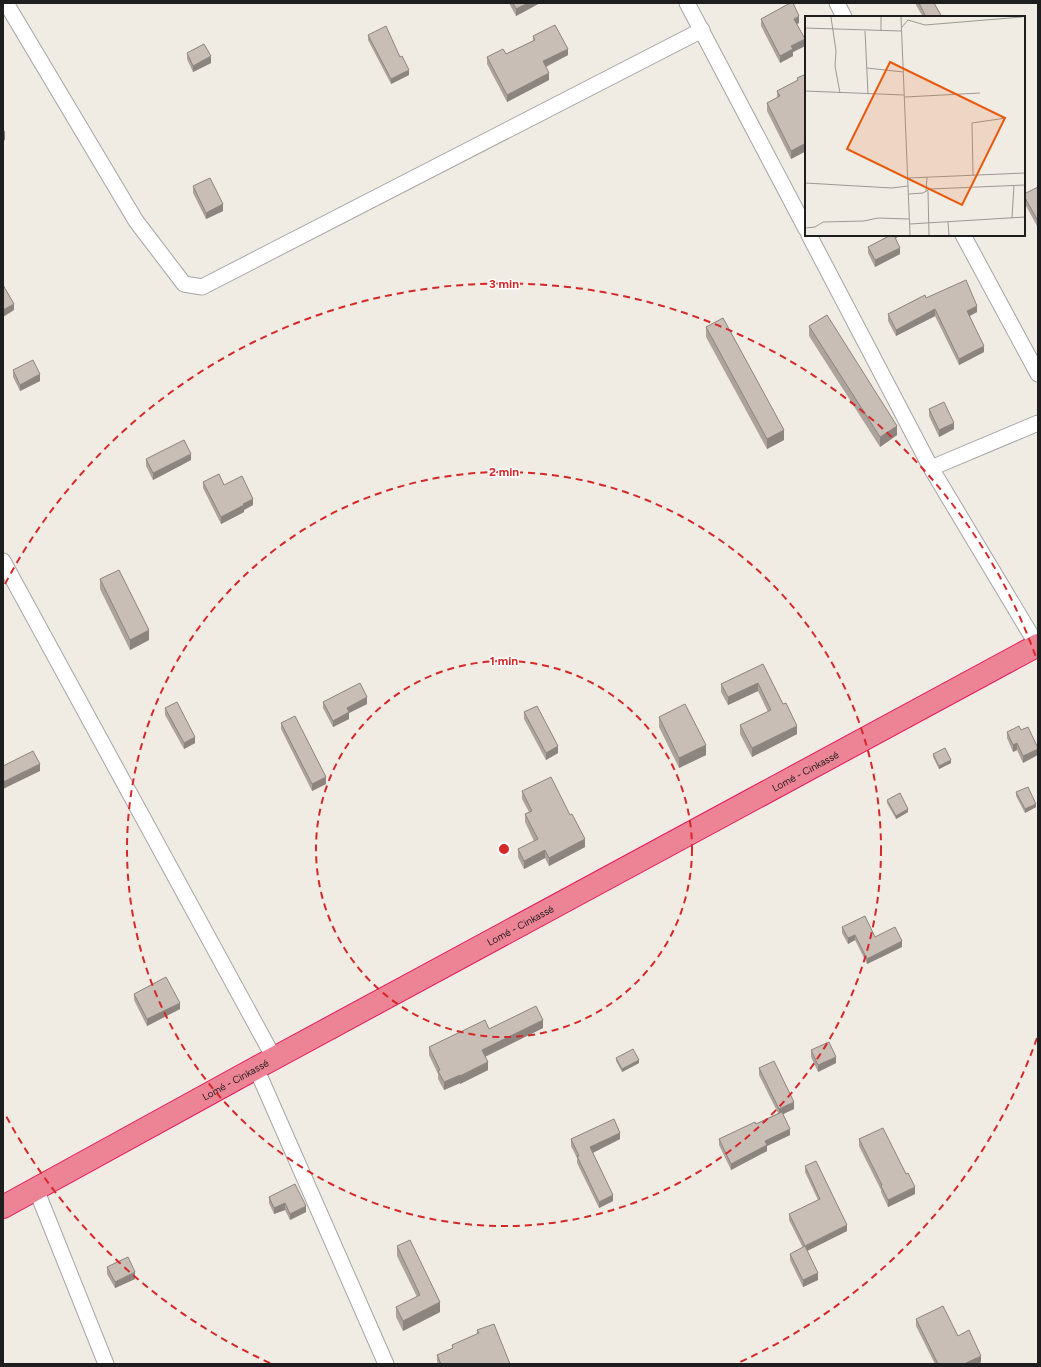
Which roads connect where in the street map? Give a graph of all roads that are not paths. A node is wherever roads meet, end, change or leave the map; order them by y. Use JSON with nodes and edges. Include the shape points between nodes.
{"nodes":[{"id":1,"x":6,"y":3,"type":"edge"},
{"id":2,"x":687,"y":3,"type":"edge"},
{"id":3,"x":837,"y":3,"type":"edge"},
{"id":4,"x":844,"y":16,"type":"edge"},
{"id":5,"x":702,"y":30,"type":"junction"},
{"id":6,"x":805,"y":227,"type":"edge"},
{"id":7,"x":810,"y":236,"type":"edge"},
{"id":8,"x":964,"y":236,"type":"edge"},
{"id":9,"x":1038,"y":374,"type":"edge"},
{"id":10,"x":1038,"y":423,"type":"edge"},
{"id":11,"x":931,"y":468,"type":"junction"},
{"id":12,"x":3,"y":561,"type":"edge"},
{"id":13,"x":1038,"y":645,"type":"edge"},
{"id":14,"x":265,"y":1063,"type":"junction"},
{"id":15,"x":36,"y":1189,"type":"junction"},
{"id":16,"x":3,"y":1207,"type":"edge"},
{"id":17,"x":106,"y":1364,"type":"edge"},
{"id":18,"x":386,"y":1364,"type":"edge"}],
"edges":[{"from":1,"to":5,"type":"street","via":[[136,221],[184,284],[202,287]]},
{"from":2,"to":5,"type":"street"},
{"from":3,"to":4,"type":"street"},
{"from":5,"to":6,"type":"street"},
{"from":7,"to":11,"type":"street"},
{"from":8,"to":9,"type":"street"},
{"from":10,"to":11,"type":"street"},
{"from":11,"to":13,"type":"street"},
{"from":12,"to":14,"type":"street"},
{"from":13,"to":14,"type":"highway","name":"Lomé - Cinkassé"},
{"from":14,"to":15,"type":"highway","name":"Lomé - Cinkassé"},
{"from":14,"to":18,"type":"street"},
{"from":15,"to":16,"type":"highway","name":"Lomé - Cinkassé"},
{"from":15,"to":17,"type":"street"}]}
